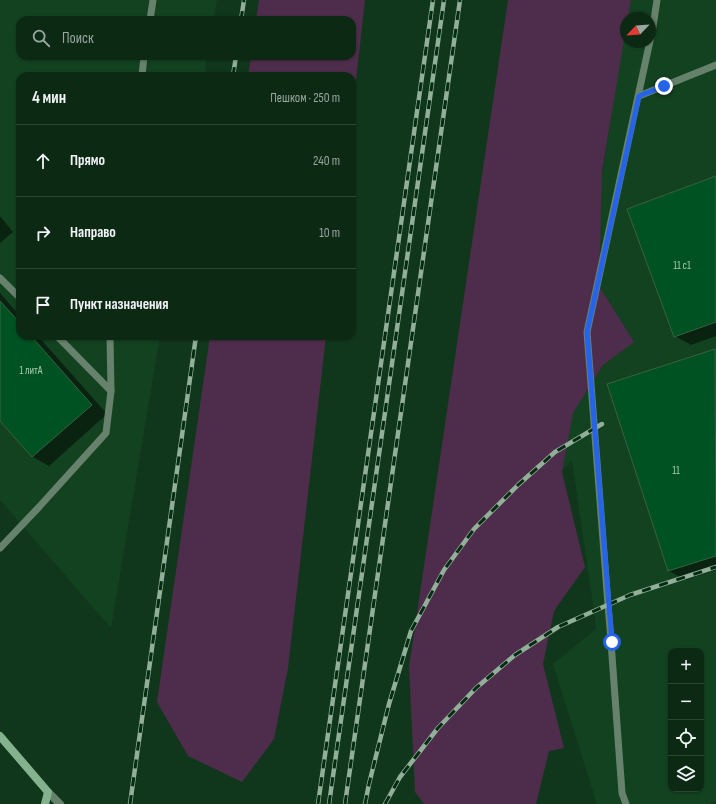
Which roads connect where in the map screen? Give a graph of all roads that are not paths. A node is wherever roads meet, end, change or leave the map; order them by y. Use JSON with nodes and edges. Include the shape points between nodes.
{"nodes":[{"id":1,"x":153,"y":0,"type":"edge"},
{"id":2,"x":657,"y":0,"type":"edge"},
{"id":3,"x":151,"y":16,"type":"edge"},
{"id":4,"x":144,"y":60,"type":"edge"},
{"id":5,"x":716,"y":65,"type":"edge"},
{"id":6,"x":142,"y":72,"type":"edge"},
{"id":7,"x":639,"y":96,"type":"junction"},
{"id":8,"x":0,"y":278,"type":"edge"},
{"id":9,"x":16,"y":294,"type":"edge"},
{"id":10,"x":61,"y":340,"type":"edge"},
{"id":11,"x":110,"y":340,"type":"edge"},
{"id":12,"x":111,"y":391,"type":"junction"},
{"id":13,"x":0,"y":548,"type":"edge"},
{"id":14,"x":0,"y":736,"type":"edge"},
{"id":15,"x":48,"y":792,"type":"junction"},
{"id":16,"x":45,"y":804,"type":"edge"},
{"id":17,"x":60,"y":804,"type":"edge"},
{"id":18,"x":626,"y":804,"type":"edge"}],
"edges":[{"from":1,"to":3,"type":"lane"},
{"from":2,"to":7,"type":"lane","via":[[654,27]]},
{"from":4,"to":6,"type":"lane"},
{"from":5,"to":7,"type":"lane"},
{"from":7,"to":18,"type":"lane","via":[[587,332],[622,792]]},
{"from":8,"to":9,"type":"lane"},
{"from":10,"to":12,"type":"lane"},
{"from":11,"to":12,"type":"lane"},
{"from":12,"to":13,"type":"lane","via":[[106,433]]},
{"from":14,"to":15,"type":"street"},
{"from":15,"to":16,"type":"street"},
{"from":15,"to":17,"type":"street"}]}
